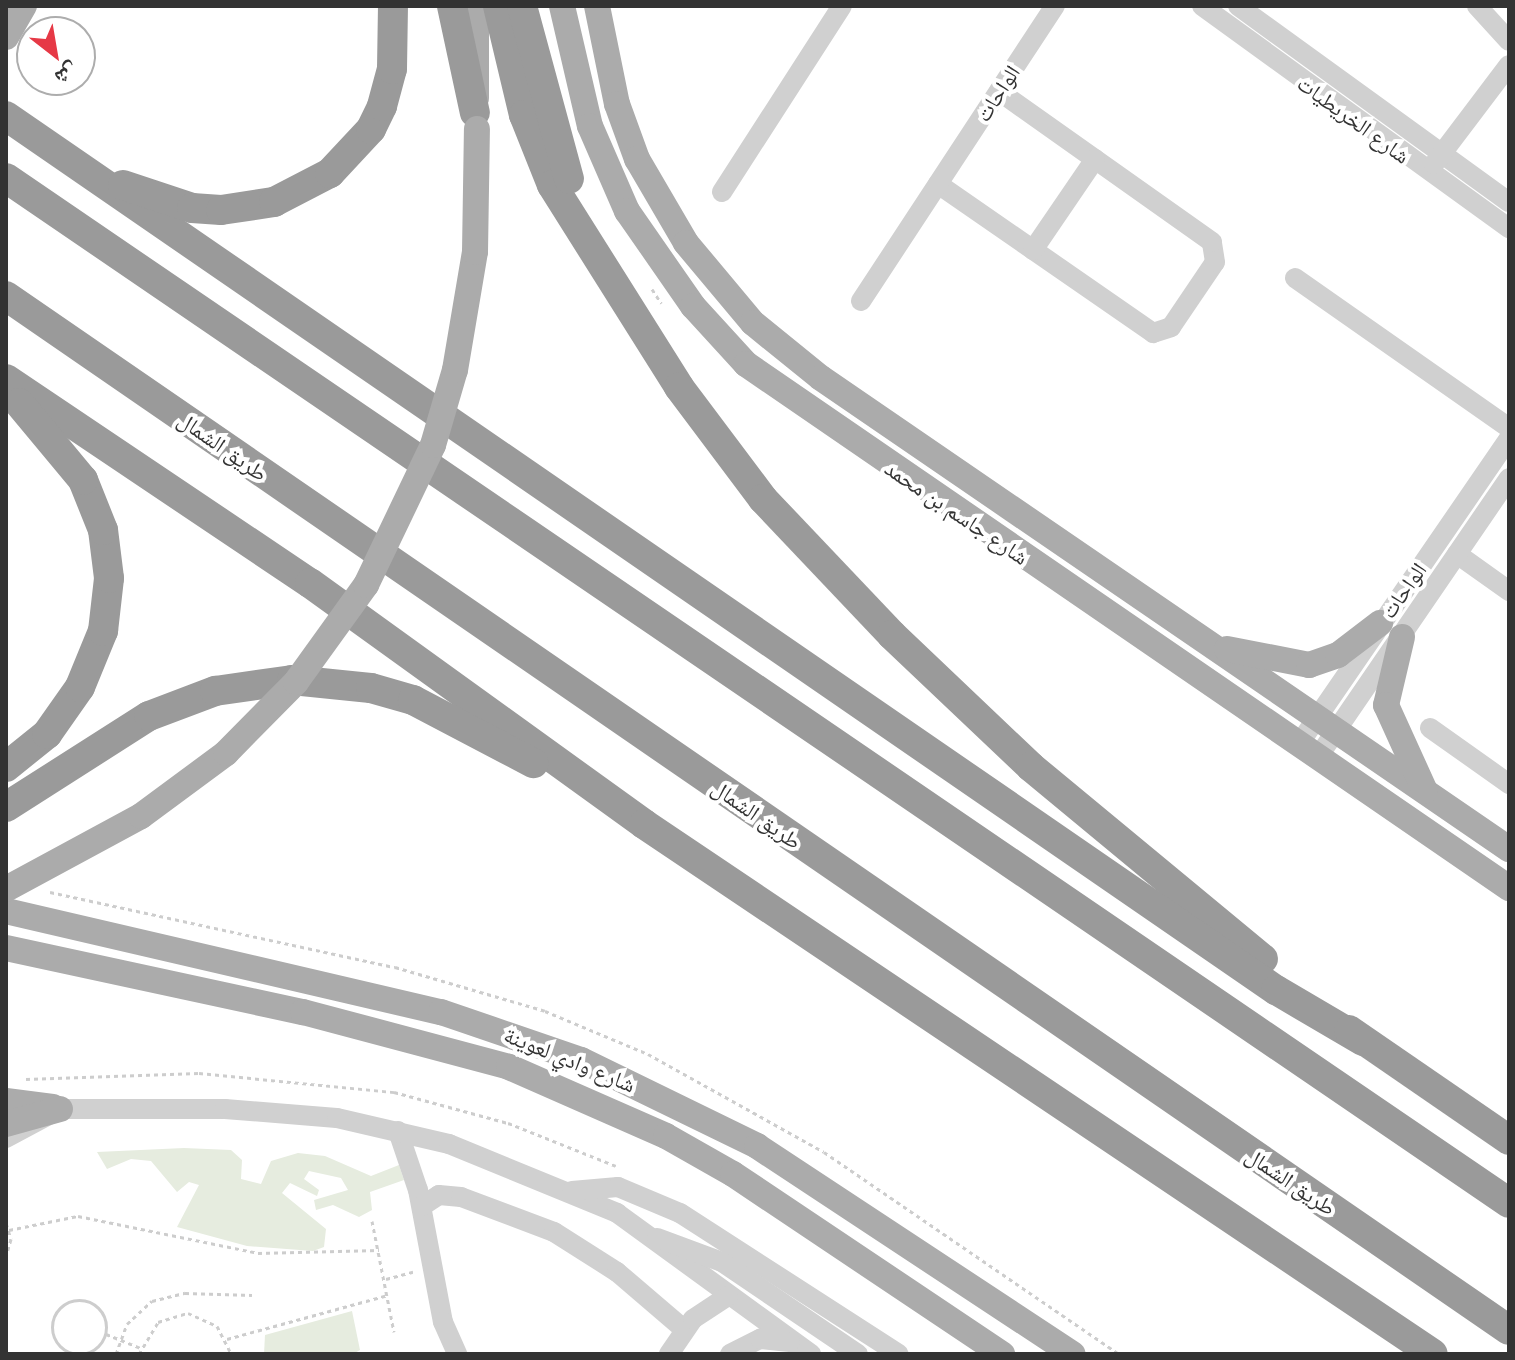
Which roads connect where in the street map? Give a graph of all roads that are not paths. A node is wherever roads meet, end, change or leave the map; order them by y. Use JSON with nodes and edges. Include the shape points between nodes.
{"nodes":[{"id":1,"x":24,"y":6,"type":"edge"},
{"id":2,"x":393,"y":6,"type":"edge"},
{"id":3,"x":452,"y":6,"type":"edge"},
{"id":4,"x":476,"y":6,"type":"edge"},
{"id":5,"x":498,"y":6,"type":"edge"},
{"id":6,"x":522,"y":6,"type":"edge"},
{"id":7,"x":562,"y":6,"type":"edge"},
{"id":8,"x":597,"y":6,"type":"edge"},
{"id":9,"x":842,"y":6,"type":"edge"},
{"id":10,"x":1055,"y":6,"type":"edge"},
{"id":11,"x":1202,"y":6,"type":"edge"},
{"id":12,"x":1238,"y":6,"type":"edge"},
{"id":13,"x":1477,"y":6,"type":"edge"},
{"id":14,"x":6,"y":37,"type":"edge"},
{"id":15,"x":1509,"y":41,"type":"edge"},
{"id":16,"x":1509,"y":65,"type":"edge"},
{"id":17,"x":999,"y":91,"type":"junction"},
{"id":18,"x":6,"y":116,"type":"edge"},
{"id":19,"x":476,"y":121,"type":"junction"},
{"id":20,"x":1441,"y":154,"type":"junction"},
{"id":21,"x":64,"y":158,"type":"junction"},
{"id":22,"x":1095,"y":159,"type":"junction"},
{"id":23,"x":1428,"y":171,"type":"junction"},
{"id":24,"x":6,"y":178,"type":"edge"},
{"id":25,"x":938,"y":184,"type":"junction"},
{"id":26,"x":722,"y":192,"type":"dead end"},
{"id":27,"x":1509,"y":202,"type":"edge"},
{"id":28,"x":1509,"y":228,"type":"edge"},
{"id":29,"x":1033,"y":250,"type":"junction"},
{"id":30,"x":1295,"y":278,"type":"dead end"},
{"id":31,"x":612,"y":284,"type":"junction"},
{"id":32,"x":6,"y":296,"type":"edge"},
{"id":33,"x":861,"y":301,"type":"dead end"},
{"id":34,"x":6,"y":379,"type":"edge"},
{"id":35,"x":6,"y":391,"type":"edge"},
{"id":36,"x":1509,"y":428,"type":"edge"},
{"id":37,"x":1509,"y":438,"type":"edge"},
{"id":38,"x":1509,"y":478,"type":"edge"},
{"id":39,"x":1457,"y":554,"type":"junction"},
{"id":40,"x":1509,"y":591,"type":"edge"},
{"id":41,"x":1391,"y":630,"type":"junction"},
{"id":42,"x":1213,"y":647,"type":"junction"},
{"id":43,"x":1327,"y":725,"type":"junction"},
{"id":44,"x":1430,"y":728,"type":"dead end"},
{"id":45,"x":1309,"y":751,"type":"junction"},
{"id":46,"x":6,"y":767,"type":"edge"},
{"id":47,"x":1509,"y":784,"type":"edge"},
{"id":48,"x":1425,"y":791,"type":"junction"},
{"id":49,"x":6,"y":807,"type":"edge"},
{"id":50,"x":644,"y":824,"type":"junction"},
{"id":51,"x":1509,"y":849,"type":"edge"},
{"id":52,"x":1509,"y":888,"type":"edge"},
{"id":53,"x":6,"y":889,"type":"edge"},
{"id":54,"x":6,"y":911,"type":"edge"},
{"id":55,"x":6,"y":948,"type":"edge"},
{"id":56,"x":1363,"y":1041,"type":"junction"},
{"id":57,"x":6,"y":1101,"type":"edge"},
{"id":58,"x":60,"y":1109,"type":"junction"},
{"id":59,"x":6,"y":1124,"type":"edge"},
{"id":60,"x":398,"y":1131,"type":"junction"},
{"id":61,"x":6,"y":1138,"type":"edge"},
{"id":62,"x":1509,"y":1140,"type":"edge"},
{"id":63,"x":572,"y":1191,"type":"junction"},
{"id":64,"x":1509,"y":1203,"type":"edge"},
{"id":65,"x":422,"y":1206,"type":"junction"},
{"id":66,"x":657,"y":1238,"type":"junction"},
{"id":67,"x":1283,"y":1256,"type":"junction"},
{"id":68,"x":728,"y":1296,"type":"junction"},
{"id":69,"x":685,"y":1330,"type":"junction"},
{"id":70,"x":1509,"y":1330,"type":"edge"},
{"id":71,"x":802,"y":1348,"type":"edge"},
{"id":72,"x":455,"y":1353,"type":"edge"},
{"id":73,"x":669,"y":1354,"type":"edge"},
{"id":74,"x":730,"y":1354,"type":"edge"},
{"id":75,"x":858,"y":1354,"type":"edge"},
{"id":76,"x":899,"y":1354,"type":"edge"},
{"id":77,"x":1002,"y":1354,"type":"edge"},
{"id":78,"x":1073,"y":1354,"type":"edge"},
{"id":79,"x":1394,"y":1354,"type":"edge"},
{"id":80,"x":1433,"y":1354,"type":"edge"}],
"edges":[{"from":1,"to":14,"type":"main road"},
{"from":2,"to":21,"type":"highway","via":[[392,69],[371,129],[330,173],[302,191],[249,208],[192,208]]},
{"from":3,"to":19,"type":"highway"},
{"from":4,"to":19,"type":"main road"},
{"from":5,"to":31,"type":"highway","via":[[534,146]]},
{"from":6,"to":31,"type":"highway","via":[[549,123]]},
{"from":7,"to":45,"type":"main road","name":"شارع جاسم بن محمد","via":[[579,89],[613,185],[664,269],[729,348],[792,401]]},
{"from":8,"to":42,"type":"main road","name":"شارع جاسم بن محمد","via":[[617,104],[637,159],[686,243],[730,300],[821,378]]},
{"from":9,"to":26,"type":"street"},
{"from":10,"to":17,"type":"street","name":"الواحات"},
{"from":11,"to":23,"type":"street","name":"شارع الخريطيات"},
{"from":12,"to":20,"type":"street","name":"شارع الخريطيات"},
{"from":13,"to":15,"type":"street"},
{"from":16,"to":20,"type":"street"},
{"from":17,"to":22,"type":"street"},
{"from":17,"to":25,"type":"street","name":"الواحات"},
{"from":18,"to":21,"type":"highway"},
{"from":19,"to":53,"type":"main road","bridge":true,"via":[[475,252],[455,370],[433,445],[366,585],[296,682],[226,753],[141,816]]},
{"from":20,"to":23,"type":"street"},
{"from":20,"to":27,"type":"street","name":"شارع الخريطيات"},
{"from":21,"to":56,"type":"highway","via":[[1276,990]]},
{"from":22,"to":29,"type":"street"},
{"from":22,"to":29,"type":"street","via":[[1212,242],[1215,262],[1171,327],[1157,334]]},
{"from":23,"to":28,"type":"street","name":"شارع الخريطيات"},
{"from":24,"to":64,"type":"highway"},
{"from":25,"to":29,"type":"street"},
{"from":25,"to":33,"type":"street","name":"الواحات"},
{"from":30,"to":36,"type":"street"},
{"from":31,"to":56,"type":"highway","via":[[740,470],[881,624],[1081,813]]},
{"from":32,"to":70,"type":"highway","name":"طريق الشمال"},
{"from":34,"to":50,"type":"highway","via":[[310,583]]},
{"from":35,"to":46,"type":"highway","via":[[54,439],[83,480],[103,530],[109,578],[103,631],[80,687],[47,734]]},
{"from":37,"to":41,"type":"street","name":"الواحات"},
{"from":38,"to":39,"type":"street","name":"الواحات"},
{"from":39,"to":40,"type":"street"},
{"from":39,"to":41,"type":"street","name":"الواحات"},
{"from":41,"to":42,"type":"main road","via":[[1309,665]]},
{"from":41,"to":43,"type":"street","name":"الواحات"},
{"from":41,"to":48,"type":"main road","via":[[1386,705]]},
{"from":42,"to":43,"type":"main road","name":"شارع جاسم بن محمد"},
{"from":43,"to":45,"type":"street","name":"الواحات"},
{"from":43,"to":48,"type":"main road","name":"شارع جاسم بن محمد"},
{"from":44,"to":47,"type":"street"},
{"from":45,"to":52,"type":"main road","name":"شارع جاسم بن محمد"},
{"from":48,"to":51,"type":"main road","name":"شارع جاسم بن محمد"},
{"from":49,"to":50,"type":"highway","via":[[149,716],[215,691],[292,680],[371,688],[413,700]]},
{"from":50,"to":67,"type":"highway"},
{"from":54,"to":78,"type":"main road","name":"شارع وادي لعوينة","via":[[441,1012],[581,1060],[757,1146]]},
{"from":55,"to":77,"type":"main road","name":"شارع وادي لعوينة","via":[[349,1022],[509,1067],[666,1136],[733,1174]]},
{"from":56,"to":62,"type":"highway"},
{"from":57,"to":58,"type":"main road"},
{"from":58,"to":59,"type":"main road"},
{"from":58,"to":60,"type":"street","via":[[281,1111]]},
{"from":58,"to":61,"type":"street"},
{"from":60,"to":63,"type":"street"},
{"from":60,"to":65,"type":"street"},
{"from":63,"to":66,"type":"street"},
{"from":63,"to":76,"type":"street","via":[[618,1187],[680,1213]]},
{"from":65,"to":69,"type":"street","via":[[439,1195],[461,1197],[554,1232],[617,1272]]},
{"from":65,"to":72,"type":"street"},
{"from":66,"to":68,"type":"street"},
{"from":66,"to":75,"type":"street","via":[[722,1262]]},
{"from":67,"to":79,"type":"highway"},
{"from":67,"to":80,"type":"highway"},
{"from":68,"to":69,"type":"street"},
{"from":68,"to":71,"type":"street"},
{"from":69,"to":73,"type":"street"},
{"from":71,"to":74,"type":"street","via":[[760,1339]]}]}
